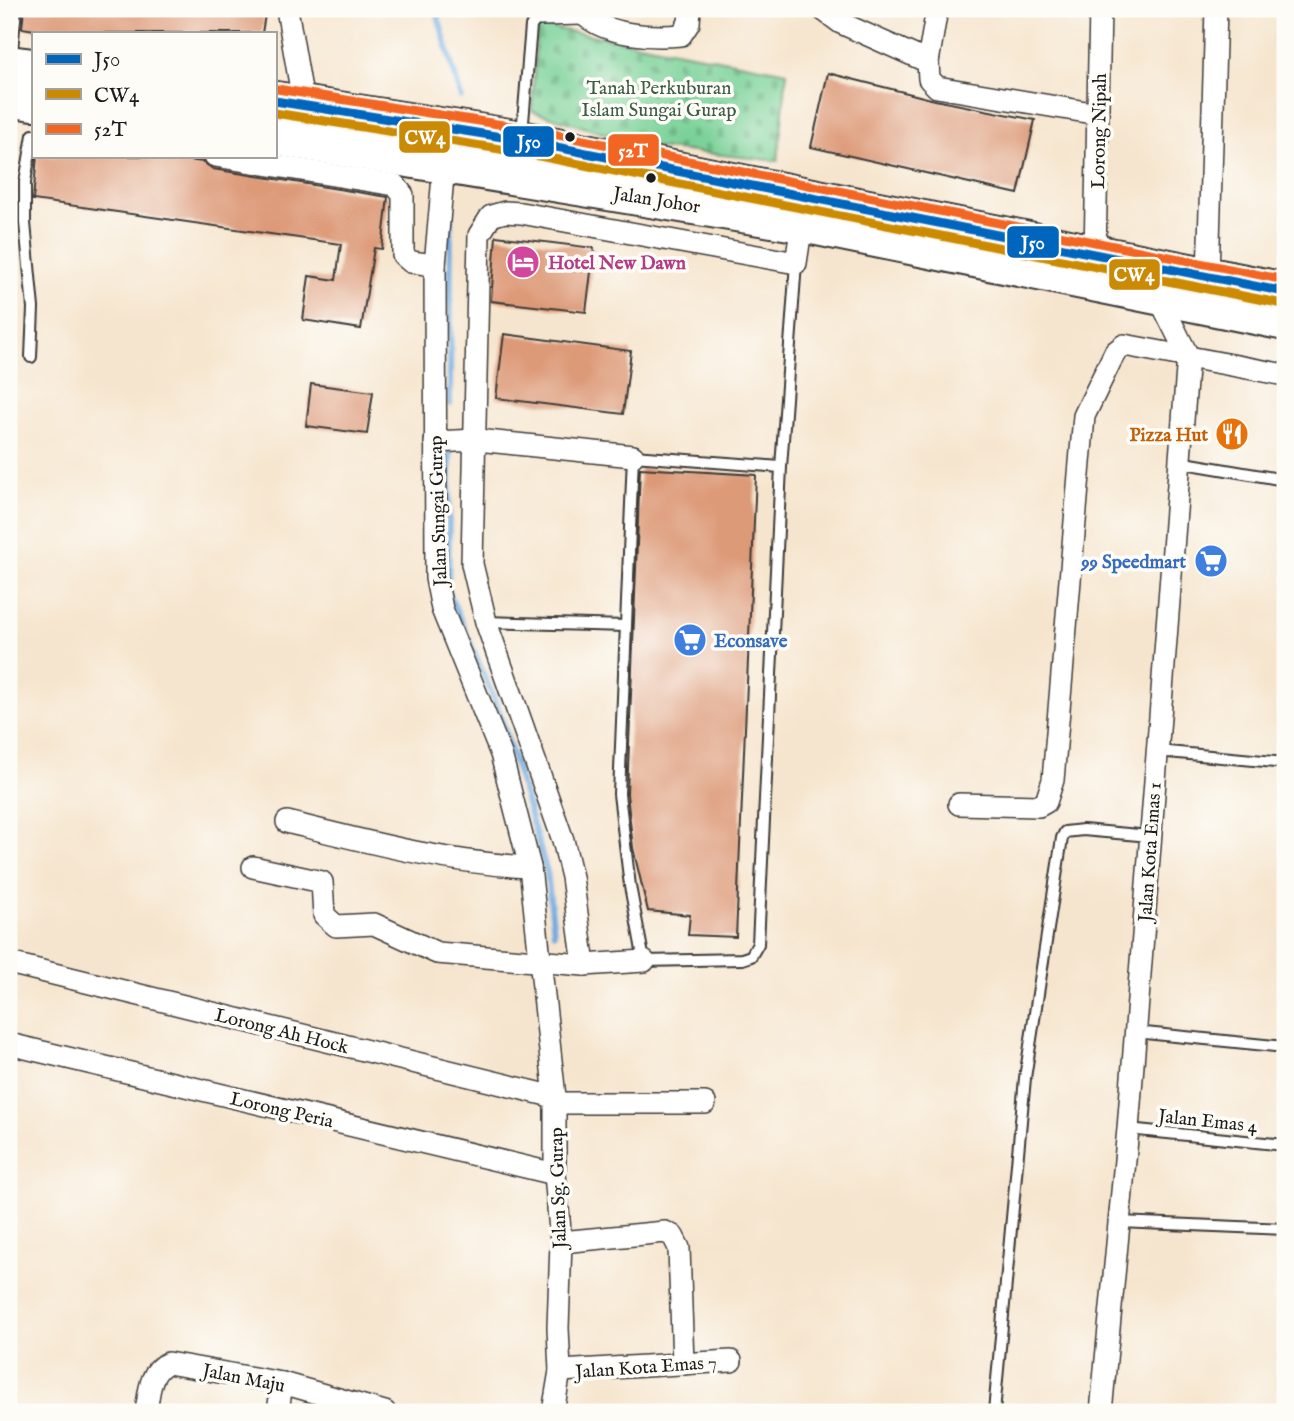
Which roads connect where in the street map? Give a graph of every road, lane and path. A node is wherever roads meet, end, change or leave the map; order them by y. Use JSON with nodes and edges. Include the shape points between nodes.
{"nodes":[{"id":1,"x":16,"y":9,"type":"edge"},
{"id":2,"x":287,"y":9,"type":"edge"},
{"id":3,"x":690,"y":9,"type":"edge"},
{"id":4,"x":822,"y":9,"type":"edge"},
{"id":5,"x":937,"y":9,"type":"edge"},
{"id":6,"x":1100,"y":9,"type":"edge"},
{"id":7,"x":1216,"y":9,"type":"edge"},
{"id":8,"x":589,"y":11,"type":"edge"},
{"id":9,"x":540,"y":15,"type":"joint"},
{"id":10,"x":928,"y":62,"type":"junction"},
{"id":11,"x":15,"y":74,"type":"edge"},
{"id":12,"x":32,"y":100,"type":"edge"},
{"id":13,"x":1098,"y":114,"type":"junction"},
{"id":14,"x":290,"y":121,"type":"edge"},
{"id":15,"x":521,"y":140,"type":"junction"},
{"id":16,"x":32,"y":141,"type":"edge"},
{"id":17,"x":445,"y":145,"type":"junction"},
{"id":18,"x":227,"y":158,"type":"edge"},
{"id":19,"x":802,"y":223,"type":"junction"},
{"id":20,"x":1096,"y":253,"type":"junction"},
{"id":21,"x":796,"y":263,"type":"junction"},
{"id":22,"x":435,"y":265,"type":"junction"},
{"id":23,"x":1208,"y":276,"type":"junction"},
{"id":24,"x":1285,"y":292,"type":"edge"},
{"id":25,"x":1159,"y":298,"type":"junction"},
{"id":26,"x":1285,"y":321,"type":"edge"},
{"id":27,"x":1188,"y":356,"type":"junction"},
{"id":28,"x":31,"y":357,"type":"dead end"},
{"id":29,"x":1285,"y":375,"type":"edge"},
{"id":30,"x":477,"y":440,"type":"junction"},
{"id":31,"x":435,"y":442,"type":"junction"},
{"id":32,"x":634,"y":456,"type":"junction"},
{"id":33,"x":1179,"y":462,"type":"junction"},
{"id":34,"x":781,"y":467,"type":"junction"},
{"id":35,"x":1285,"y":480,"type":"edge"},
{"id":36,"x":486,"y":622,"type":"junction"},
{"id":37,"x":626,"y":626,"type":"junction"},
{"id":38,"x":1157,"y":751,"type":"junction"},
{"id":39,"x":1285,"y":762,"type":"edge"},
{"id":40,"x":959,"y":804,"type":"dead end"},
{"id":41,"x":287,"y":822,"type":"dead end"},
{"id":42,"x":1150,"y":836,"type":"junction"},
{"id":43,"x":253,"y":867,"type":"dead end"},
{"id":44,"x":530,"y":867,"type":"junction"},
{"id":45,"x":643,"y":961,"type":"junction"},
{"id":46,"x":9,"y":963,"type":"edge"},
{"id":47,"x":542,"y":963,"type":"junction"},
{"id":48,"x":584,"y":965,"type":"junction"},
{"id":49,"x":1135,"y":1032,"type":"junction"},
{"id":50,"x":9,"y":1044,"type":"edge"},
{"id":51,"x":1285,"y":1047,"type":"edge"},
{"id":52,"x":555,"y":1100,"type":"junction"},
{"id":53,"x":705,"y":1104,"type":"dead end"},
{"id":54,"x":1128,"y":1129,"type":"junction"},
{"id":55,"x":1285,"y":1145,"type":"edge"},
{"id":56,"x":555,"y":1174,"type":"junction"},
{"id":57,"x":1119,"y":1222,"type":"junction"},
{"id":58,"x":1285,"y":1229,"type":"edge"},
{"id":59,"x":561,"y":1242,"type":"junction"},
{"id":60,"x":731,"y":1361,"type":"dead end"},
{"id":61,"x":683,"y":1364,"type":"junction"},
{"id":62,"x":560,"y":1371,"type":"junction"},
{"id":63,"x":282,"y":1383,"type":"junction"},
{"id":64,"x":378,"y":1411,"type":"edge"},
{"id":65,"x":146,"y":1412,"type":"edge"},
{"id":66,"x":278,"y":1412,"type":"edge"},
{"id":67,"x":554,"y":1412,"type":"edge"},
{"id":68,"x":994,"y":1412,"type":"edge"},
{"id":69,"x":1101,"y":1412,"type":"edge"}],
"edges":[{"from":1,"to":11,"type":"lane"},
{"from":2,"to":14,"type":"street"},
{"from":3,"to":8,"type":"street","via":[[689,23],[681,35],[662,37],[592,23]]},
{"from":4,"to":10,"type":"street","via":[[841,23]]},
{"from":5,"to":10,"type":"street"},
{"from":6,"to":13,"type":"street","name":"Lorong Nipah"},
{"from":7,"to":23,"type":"street"},
{"from":8,"to":9,"type":"street"},
{"from":9,"to":15,"type":"lane","via":[[531,26]]},
{"from":10,"to":13,"type":"street","via":[[929,79],[937,86]]},
{"from":11,"to":12,"type":"highway"},
{"from":13,"to":20,"type":"street","name":"Lorong Nipah"},
{"from":14,"to":17,"type":"highway","name":"Jalan Johor"},
{"from":15,"to":17,"type":"highway","name":"Jalan Johor"},
{"from":15,"to":20,"type":"highway","name":"Jalan Johor"},
{"from":16,"to":28,"type":"lane","via":[[25,182],[33,308]]},
{"from":17,"to":19,"type":"highway","name":"Jalan Johor"},
{"from":17,"to":22,"type":"street","name":"Jalan Sungai Gurap"},
{"from":18,"to":22,"type":"street","via":[[395,185],[403,195],[403,255],[411,262]]},
{"from":19,"to":21,"type":"street"},
{"from":19,"to":25,"type":"highway","name":"Jalan Johor"},
{"from":20,"to":23,"type":"highway","name":"Jalan Johor"},
{"from":21,"to":30,"type":"street","via":[[521,213],[491,216],[479,236]]},
{"from":21,"to":34,"type":"lane"},
{"from":22,"to":31,"type":"street","name":"Jalan Sungai Gurap"},
{"from":23,"to":24,"type":"highway","name":"Jalan Johor"},
{"from":25,"to":26,"type":"highway","name":"Jalan Johor"},
{"from":25,"to":27,"type":"street"},
{"from":27,"to":29,"type":"street"},
{"from":27,"to":33,"type":"street","name":"Jalan Kota Emas 1"},
{"from":27,"to":40,"type":"street","via":[[1119,347],[1086,406],[1054,780],[1046,802],[1018,807]]},
{"from":30,"to":31,"type":"street"},
{"from":30,"to":32,"type":"street"},
{"from":30,"to":36,"type":"street","via":[[472,564]]},
{"from":31,"to":44,"type":"street","name":"Jalan Sungai Gurap","via":[[436,578],[442,609],[501,754]]},
{"from":32,"to":34,"type":"lane"},
{"from":32,"to":37,"type":"lane"},
{"from":33,"to":35,"type":"lane"},
{"from":33,"to":38,"type":"street","name":"Jalan Kota Emas 1"},
{"from":34,"to":45,"type":"lane","via":[[758,944],[751,956],[742,960]]},
{"from":36,"to":37,"type":"lane"},
{"from":36,"to":48,"type":"street","via":[[563,840]]},
{"from":37,"to":45,"type":"lane","via":[[619,794]]},
{"from":38,"to":39,"type":"lane"},
{"from":38,"to":42,"type":"street","name":"Jalan Kota Emas 1"},
{"from":41,"to":44,"type":"street","via":[[435,858]]},
{"from":42,"to":49,"type":"street","name":"Jalan Kota Emas 1"},
{"from":42,"to":68,"type":"lane","via":[[1083,830],[1065,832],[1062,838],[1025,1078]]},
{"from":43,"to":47,"type":"street","via":[[322,882],[324,915],[336,926],[374,924],[437,953]]},
{"from":44,"to":47,"type":"street","name":"Jalan Sungai Gurap"},
{"from":45,"to":48,"type":"street"},
{"from":46,"to":52,"type":"street","name":"Lorong Ah Hock"},
{"from":47,"to":48,"type":"street"},
{"from":47,"to":52,"type":"street","name":"Jalan Sg. Gurap"},
{"from":49,"to":51,"type":"lane"},
{"from":49,"to":54,"type":"street","name":"Jalan Kota Emas 1"},
{"from":50,"to":56,"type":"street","name":"Lorong Peria"},
{"from":52,"to":53,"type":"street","name":"Lorong Ah Hock"},
{"from":52,"to":56,"type":"street","name":"Jalan Sg. Gurap"},
{"from":54,"to":55,"type":"lane","name":"Jalan Emas 4"},
{"from":54,"to":57,"type":"street","name":"Jalan Kota Emas 1"},
{"from":56,"to":59,"type":"street","name":"Jalan Sg. Gurap"},
{"from":57,"to":58,"type":"lane"},
{"from":57,"to":69,"type":"street","name":"Jalan Kota Emas 1"},
{"from":59,"to":61,"type":"street","via":[[665,1232],[673,1236],[679,1248]]},
{"from":59,"to":62,"type":"street","name":"Jalan Sg. Gurap"},
{"from":60,"to":61,"type":"street","name":"Jalan Kota Emas 7"},
{"from":61,"to":62,"type":"street","name":"Jalan Kota Emas 7"},
{"from":62,"to":67,"type":"street","name":"Jalan Sg. Gurap"},
{"from":63,"to":64,"type":"street","name":"Jalan Maju"},
{"from":63,"to":65,"type":"street","name":"Jalan Maju","via":[[168,1363],[152,1381]]},
{"from":63,"to":66,"type":"street"}]}
